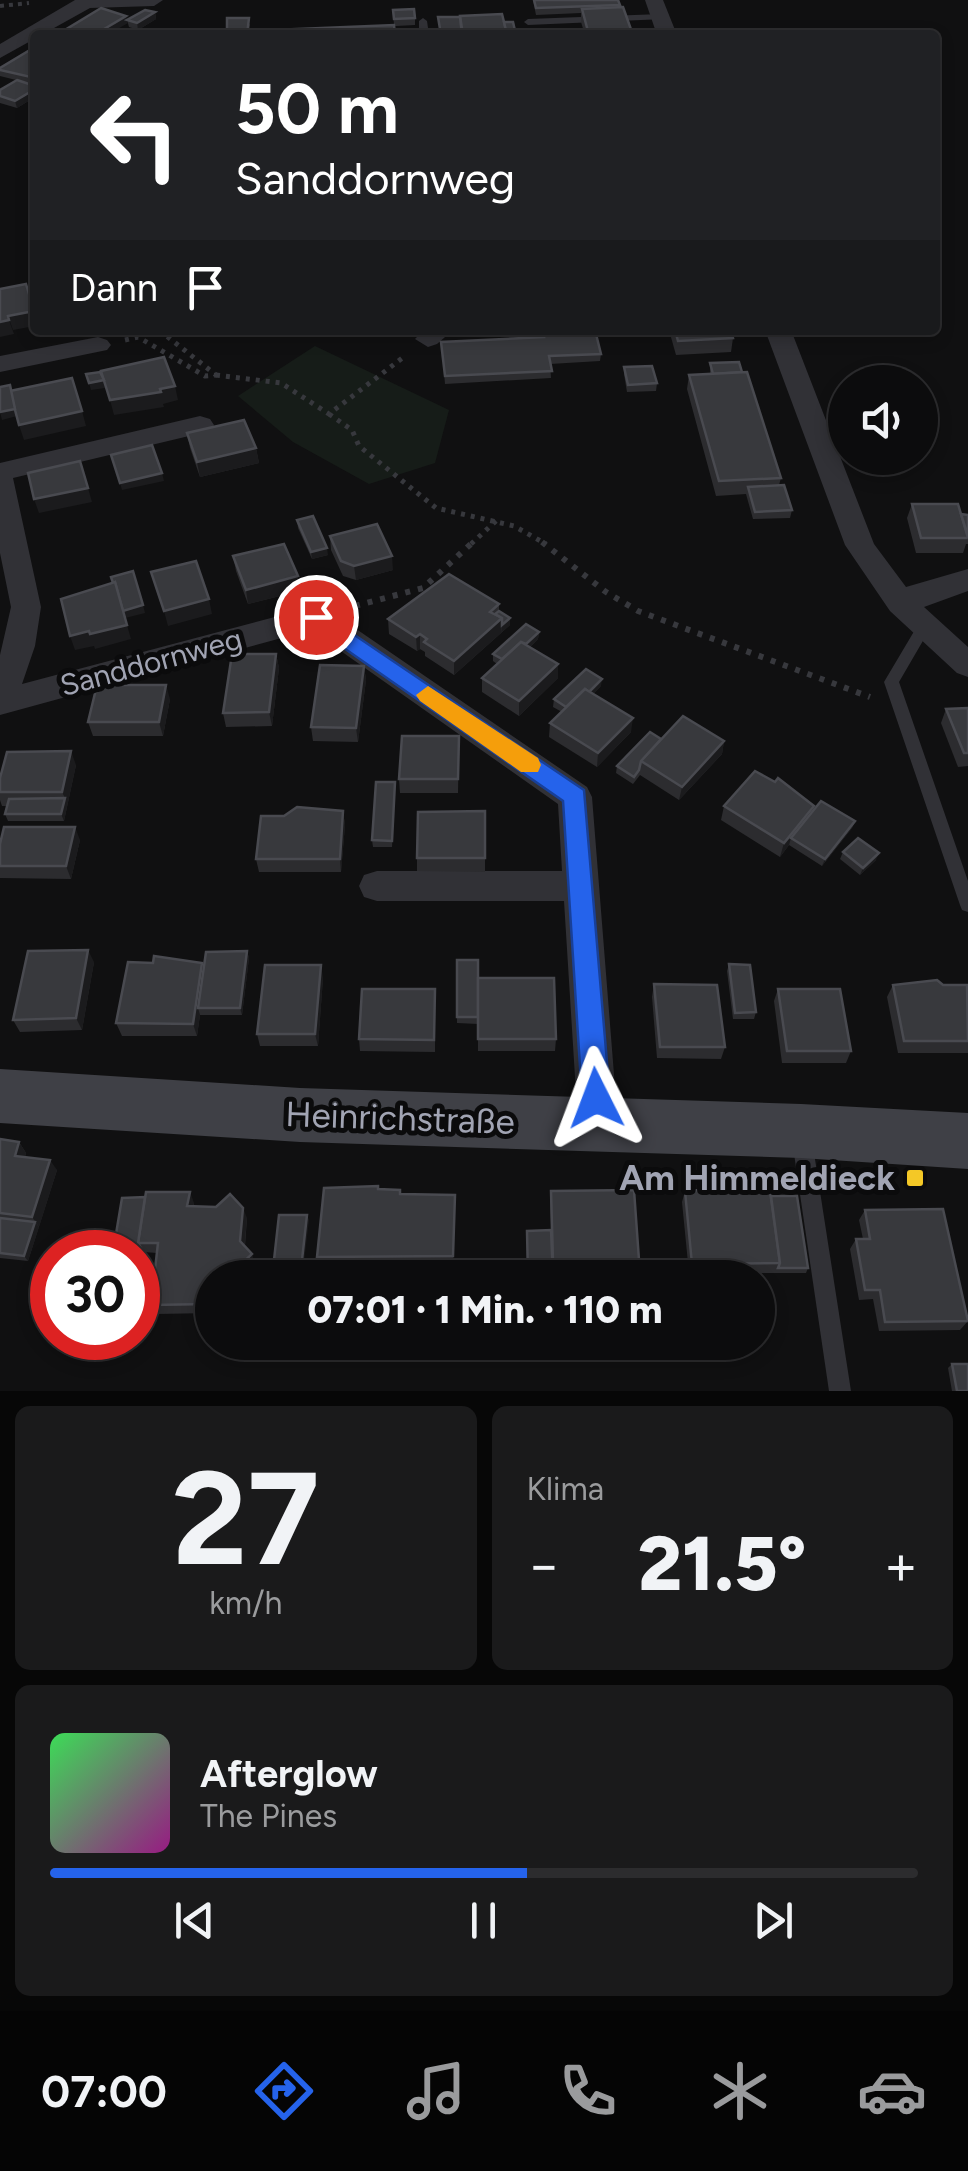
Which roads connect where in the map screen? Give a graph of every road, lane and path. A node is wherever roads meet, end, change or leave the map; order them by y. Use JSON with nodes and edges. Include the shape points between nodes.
{"nodes":[{"id":1,"x":154,"y":0,"type":"edge"},
{"id":2,"x":88,"y":1,"type":"edge"},
{"id":3,"x":661,"y":18,"type":"edge"},
{"id":4,"x":423,"y":20,"type":"dead end"},
{"id":5,"x":528,"y":22,"type":"dead end"},
{"id":6,"x":38,"y":30,"type":"edge"},
{"id":7,"x":424,"y":30,"type":"edge"},
{"id":8,"x":30,"y":35,"type":"edge"},
{"id":9,"x":0,"y":52,"type":"edge"},
{"id":10,"x":165,"y":335,"type":"edge"},
{"id":11,"x":433,"y":335,"type":"edge"},
{"id":12,"x":780,"y":335,"type":"edge"},
{"id":13,"x":98,"y":346,"type":"joint"},
{"id":14,"x":0,"y":364,"type":"edge"},
{"id":15,"x":216,"y":375,"type":"junction"},
{"id":16,"x":330,"y":414,"type":"junction"},
{"id":17,"x":200,"y":425,"type":"edge"},
{"id":18,"x":0,"y":472,"type":"edge"},
{"id":19,"x":0,"y":482,"type":"edge"},
{"id":20,"x":497,"y":520,"type":"junction"},
{"id":21,"x":968,"y":580,"type":"edge"},
{"id":22,"x":900,"y":603,"type":"junction"},
{"id":23,"x":316,"y":617,"type":"junction"},
{"id":24,"x":924,"y":627,"type":"junction"},
{"id":25,"x":10,"y":646,"type":"edge"},
{"id":26,"x":968,"y":665,"type":"edge"},
{"id":27,"x":0,"y":701,"type":"edge"},
{"id":28,"x":895,"y":704,"type":"junction"},
{"id":29,"x":378,"y":886,"type":"dead end"},
{"id":30,"x":583,"y":886,"type":"junction"},
{"id":31,"x":968,"y":906,"type":"edge"},
{"id":32,"x":0,"y":1096,"type":"edge"},
{"id":33,"x":598,"y":1125,"type":"junction"},
{"id":34,"x":801,"y":1131,"type":"junction"},
{"id":35,"x":968,"y":1140,"type":"edge"},
{"id":36,"x":840,"y":1391,"type":"edge"}],
"edges":[{"from":1,"to":2,"type":"street"},
{"from":2,"to":6,"type":"street"},
{"from":3,"to":5,"type":"lane"},
{"from":4,"to":7,"type":"lane"},
{"from":8,"to":9,"type":"street"},
{"from":10,"to":15,"type":"path"},
{"from":11,"to":16,"type":"path"},
{"from":12,"to":22,"type":"street","via":[[860,545]]},
{"from":13,"to":14,"type":"street"},
{"from":13,"to":15,"type":"path","via":[[138,337],[204,376]]},
{"from":15,"to":16,"type":"path","via":[[281,383]]},
{"from":16,"to":20,"type":"path","via":[[436,508]]},
{"from":17,"to":18,"type":"street"},
{"from":19,"to":25,"type":"street","name":"Sanddornweg","via":[[26,608]]},
{"from":20,"to":23,"type":"path","via":[[424,588]]},
{"from":20,"to":28,"type":"path","via":[[522,528],[576,572],[671,627]]},
{"from":21,"to":22,"type":"street"},
{"from":22,"to":24,"type":"street"},
{"from":23,"to":27,"type":"street","name":"Sanddornweg"},
{"from":23,"to":30,"type":"street","via":[[575,796]]},
{"from":24,"to":26,"type":"street"},
{"from":24,"to":28,"type":"lane","via":[[891,682]]},
{"from":25,"to":27,"type":"street","name":"Sanddornweg"},
{"from":28,"to":31,"type":"lane"},
{"from":29,"to":30,"type":"street"},
{"from":30,"to":33,"type":"street"},
{"from":32,"to":33,"type":"street","name":"Heinrichstraße","via":[[300,1116]]},
{"from":33,"to":34,"type":"street","name":"Heinrichstraße"},
{"from":34,"to":35,"type":"street","name":"Heinrichstraße"},
{"from":34,"to":36,"type":"lane"}]}
